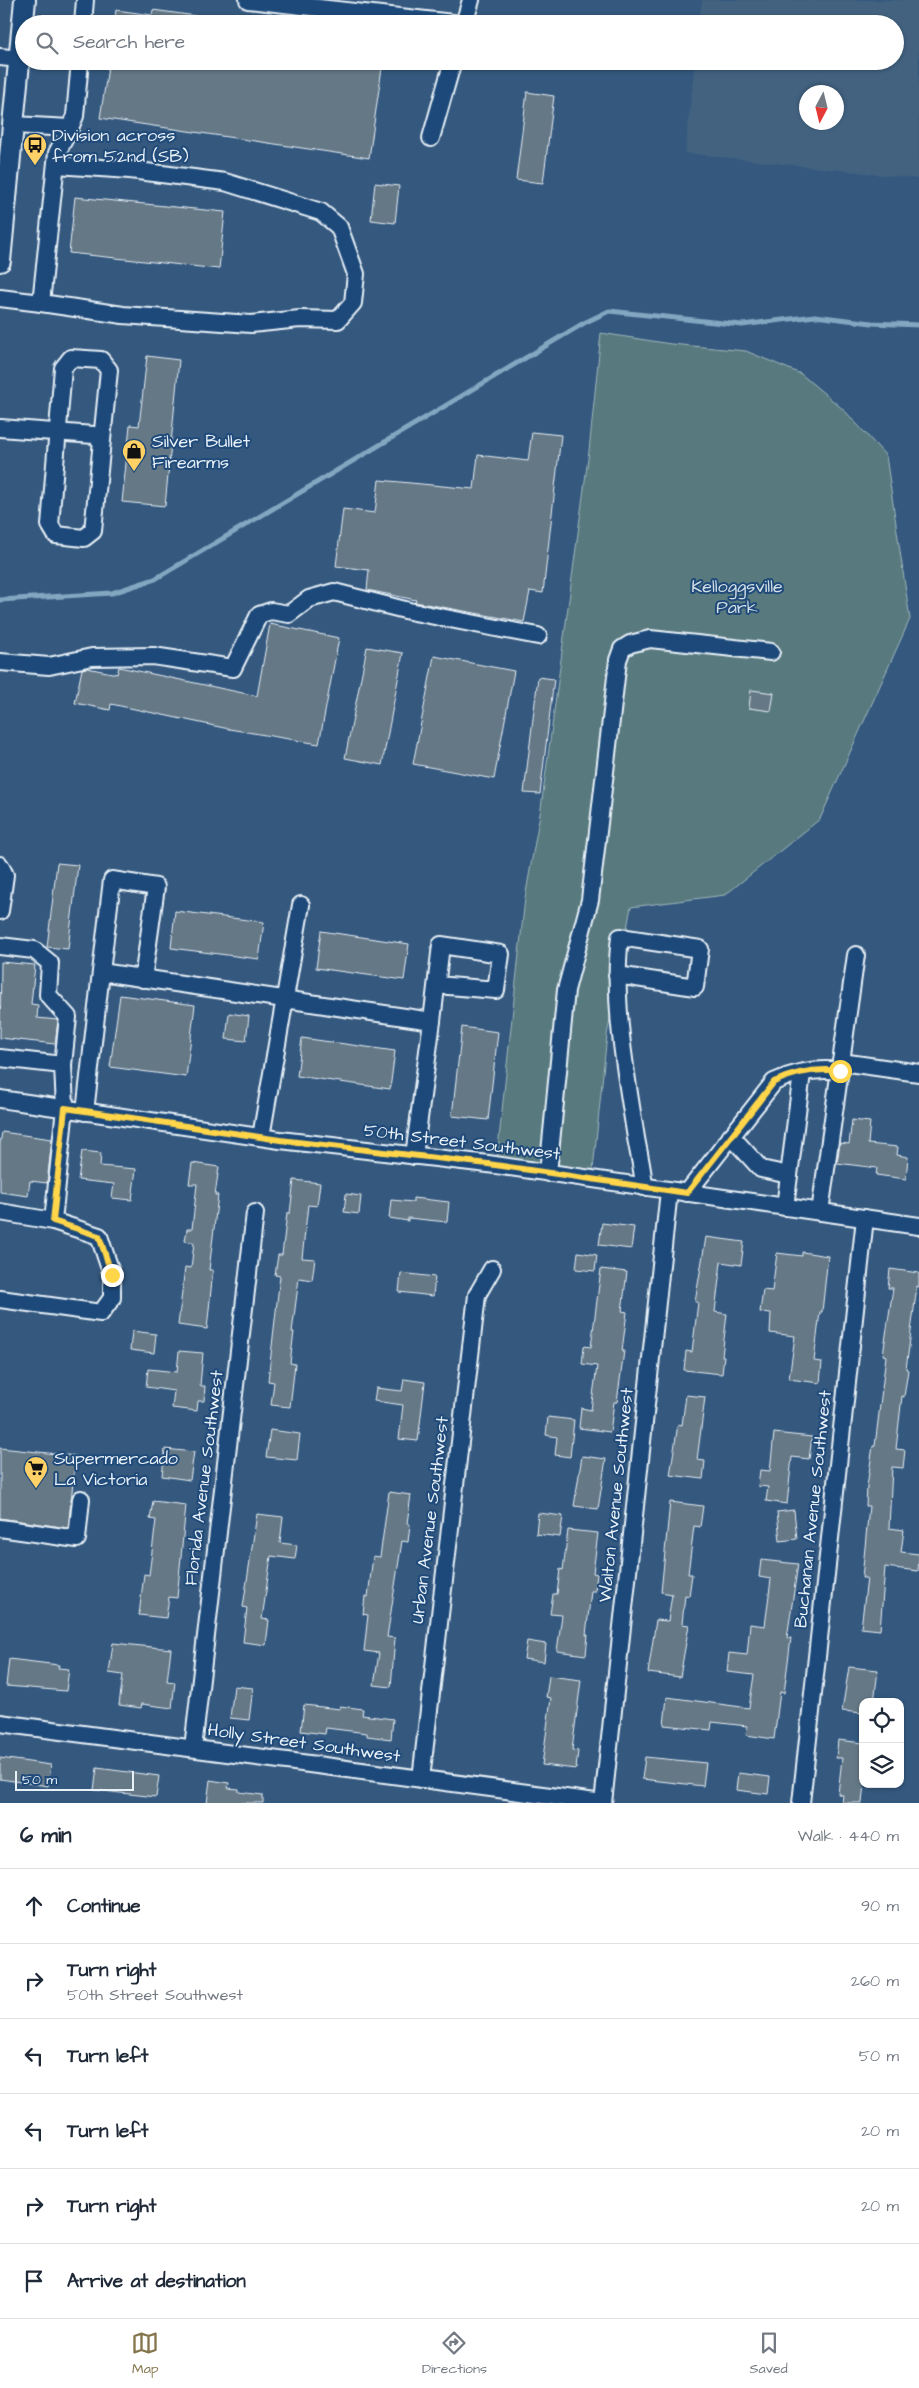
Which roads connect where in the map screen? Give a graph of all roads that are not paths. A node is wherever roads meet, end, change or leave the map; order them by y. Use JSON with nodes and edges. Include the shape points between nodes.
{"nodes":[{"id":1,"x":25,"y":0,"type":"edge"},
{"id":2,"x":85,"y":0,"type":"edge"},
{"id":3,"x":248,"y":0,"type":"edge"},
{"id":4,"x":471,"y":0,"type":"edge"},
{"id":5,"x":24,"y":15,"type":"edge"},
{"id":6,"x":84,"y":15,"type":"edge"},
{"id":7,"x":382,"y":15,"type":"edge"},
{"id":8,"x":466,"y":15,"type":"edge"},
{"id":9,"x":0,"y":57,"type":"edge"},
{"id":10,"x":15,"y":58,"type":"edge"},
{"id":11,"x":19,"y":70,"type":"edge"},
{"id":12,"x":79,"y":70,"type":"edge"},
{"id":13,"x":450,"y":70,"type":"edge"},
{"id":14,"x":14,"y":125,"type":"junction"},
{"id":15,"x":70,"y":128,"type":"junction"},
{"id":16,"x":431,"y":138,"type":"dead end"},
{"id":17,"x":6,"y":149,"type":"edge"},
{"id":18,"x":56,"y":164,"type":"junction"},
{"id":19,"x":0,"y":261,"type":"edge"},
{"id":20,"x":0,"y":298,"type":"edge"},
{"id":21,"x":40,"y":303,"type":"junction"},
{"id":22,"x":0,"y":428,"type":"edge"},
{"id":23,"x":56,"y":432,"type":"junction"},
{"id":24,"x":101,"y":440,"type":"junction"},
{"id":25,"x":538,"y":636,"type":"dead end"},
{"id":26,"x":771,"y":652,"type":"dead end"},
{"id":27,"x":0,"y":662,"type":"edge"},
{"id":28,"x":0,"y":865,"type":"edge"},
{"id":29,"x":301,"y":905,"type":"dead end"},
{"id":30,"x":0,"y":911,"type":"edge"},
{"id":31,"x":0,"y":946,"type":"edge"},
{"id":32,"x":856,"y":955,"type":"dead end"},
{"id":33,"x":101,"y":972,"type":"junction"},
{"id":34,"x":617,"y":975,"type":"junction"},
{"id":35,"x":143,"y":979,"type":"junction"},
{"id":36,"x":437,"y":985,"type":"dead end"},
{"id":37,"x":285,"y":999,"type":"junction"},
{"id":38,"x":432,"y":1020,"type":"junction"},
{"id":39,"x":0,"y":1058,"type":"edge"},
{"id":40,"x":63,"y":1065,"type":"junction"},
{"id":41,"x":840,"y":1066,"type":"junction"},
{"id":42,"x":802,"y":1073,"type":"junction"},
{"id":43,"x":919,"y":1073,"type":"edge"},
{"id":44,"x":0,"y":1099,"type":"edge"},
{"id":45,"x":65,"y":1108,"type":"junction"},
{"id":46,"x":85,"y":1112,"type":"junction"},
{"id":47,"x":731,"y":1136,"type":"junction"},
{"id":48,"x":261,"y":1137,"type":"junction"},
{"id":49,"x":414,"y":1156,"type":"junction"},
{"id":50,"x":548,"y":1173,"type":"junction"},
{"id":51,"x":789,"y":1175,"type":"junction"},
{"id":52,"x":644,"y":1187,"type":"junction"},
{"id":53,"x":669,"y":1191,"type":"junction"},
{"id":54,"x":687,"y":1193,"type":"junction"},
{"id":55,"x":785,"y":1207,"type":"junction"},
{"id":56,"x":0,"y":1212,"type":"edge"},
{"id":57,"x":820,"y":1212,"type":"junction"},
{"id":58,"x":255,"y":1213,"type":"dead end"},
{"id":59,"x":865,"y":1218,"type":"junction"},
{"id":60,"x":53,"y":1221,"type":"junction"},
{"id":61,"x":919,"y":1226,"type":"edge"},
{"id":62,"x":492,"y":1270,"type":"dead end"},
{"id":63,"x":0,"y":1299,"type":"edge"},
{"id":64,"x":81,"y":1500,"type":"dead end"},
{"id":65,"x":0,"y":1528,"type":"edge"},
{"id":66,"x":0,"y":1723,"type":"edge"},
{"id":67,"x":193,"y":1748,"type":"junction"},
{"id":68,"x":421,"y":1778,"type":"junction"},
{"id":69,"x":603,"y":1803,"type":"edge"},
{"id":70,"x":801,"y":1803,"type":"edge"}],
"edges":[{"from":1,"to":5,"type":"main road"},
{"from":2,"to":6,"type":"street"},
{"from":3,"to":7,"type":"street"},
{"from":4,"to":8,"type":"street"},
{"from":9,"to":10,"type":"street"},
{"from":11,"to":14,"type":"main road"},
{"from":12,"to":15,"type":"street","via":[[75,116]]},
{"from":13,"to":16,"type":"street"},
{"from":14,"to":15,"type":"street"},
{"from":14,"to":17,"type":"main road"},
{"from":15,"to":18,"type":"street"},
{"from":17,"to":19,"type":"main road"},
{"from":18,"to":21,"type":"street"},
{"from":18,"to":21,"type":"street","via":[[225,182],[321,212],[340,228],[356,274],[353,304],[338,320],[300,319],[250,324],[123,315]]},
{"from":20,"to":21,"type":"street"},
{"from":22,"to":23,"type":"street"},
{"from":23,"to":24,"type":"street","via":[[94,435]]},
{"from":23,"to":24,"type":"street","via":[[63,368],[71,358],[101,360],[109,370]]},
{"from":23,"to":24,"type":"street","via":[[50,525],[56,535],[84,538],[93,531]]},
{"from":25,"to":27,"type":"street","via":[[409,611],[334,592],[309,599],[289,614],[271,611],[259,614],[234,668],[153,656],[92,658],[49,666]]},
{"from":26,"to":50,"type":"street","via":[[650,639],[622,649],[590,900],[566,990]]},
{"from":28,"to":30,"type":"street","via":[[4,875]]},
{"from":29,"to":37,"type":"street"},
{"from":31,"to":40,"type":"street","via":[[34,950],[50,963],[48,995],[68,1017]]},
{"from":32,"to":41,"type":"street"},
{"from":33,"to":35,"type":"street"},
{"from":33,"to":35,"type":"street","via":[[112,880],[156,887]]},
{"from":33,"to":46,"type":"street"},
{"from":34,"to":34,"type":"street","via":[[620,937],[700,949],[695,987]]},
{"from":34,"to":52,"type":"street","via":[[620,1020]]},
{"from":35,"to":37,"type":"street"},
{"from":36,"to":38,"type":"street"},
{"from":37,"to":38,"type":"street"},
{"from":37,"to":48,"type":"street"},
{"from":38,"to":49,"type":"street"},
{"from":39,"to":40,"type":"street"},
{"from":40,"to":45,"type":"street"},
{"from":41,"to":42,"type":"street"},
{"from":41,"to":43,"type":"street"},
{"from":41,"to":57,"type":"street"},
{"from":42,"to":47,"type":"street","via":[[774,1082]]},
{"from":42,"to":51,"type":"street"},
{"from":44,"to":45,"type":"street","name":"50th Street Southwest"},
{"from":45,"to":46,"type":"street","name":"50th Street Southwest"},
{"from":45,"to":60,"type":"street"},
{"from":46,"to":48,"type":"street","name":"50th Street Southwest"},
{"from":47,"to":51,"type":"street","via":[[761,1169]]},
{"from":47,"to":54,"type":"street"},
{"from":48,"to":49,"type":"street","name":"50th Street Southwest"},
{"from":49,"to":50,"type":"street","name":"50th Street Southwest"},
{"from":50,"to":52,"type":"street","name":"50th Street Southwest"},
{"from":51,"to":55,"type":"street"},
{"from":52,"to":53,"type":"street","name":"50th Street Southwest"},
{"from":53,"to":54,"type":"street","name":"50th Street Southwest"},
{"from":53,"to":69,"type":"street","name":"Walton Avenue Southwest"},
{"from":54,"to":55,"type":"street","name":"50th Street Southwest"},
{"from":55,"to":57,"type":"street","name":"50th Street Southwest"},
{"from":56,"to":60,"type":"street"},
{"from":57,"to":59,"type":"street","name":"50th Street Southwest"},
{"from":58,"to":67,"type":"street","name":"Florida Avenue Southwest"},
{"from":59,"to":61,"type":"street","name":"50th Street Southwest"},
{"from":59,"to":70,"type":"street","name":"Buchanan Avenue Southwest"},
{"from":60,"to":63,"type":"street","via":[[99,1236],[112,1275],[112,1298],[101,1313]]},
{"from":62,"to":68,"type":"street","name":"Urban Avenue Southwest","via":[[477,1295]]},
{"from":64,"to":65,"type":"street","via":[[77,1538]]},
{"from":66,"to":67,"type":"street","name":"Holly Street Southwest"},
{"from":67,"to":68,"type":"street","name":"Holly Street Southwest"},
{"from":68,"to":69,"type":"street","name":"Holly Street Southwest"}]}
